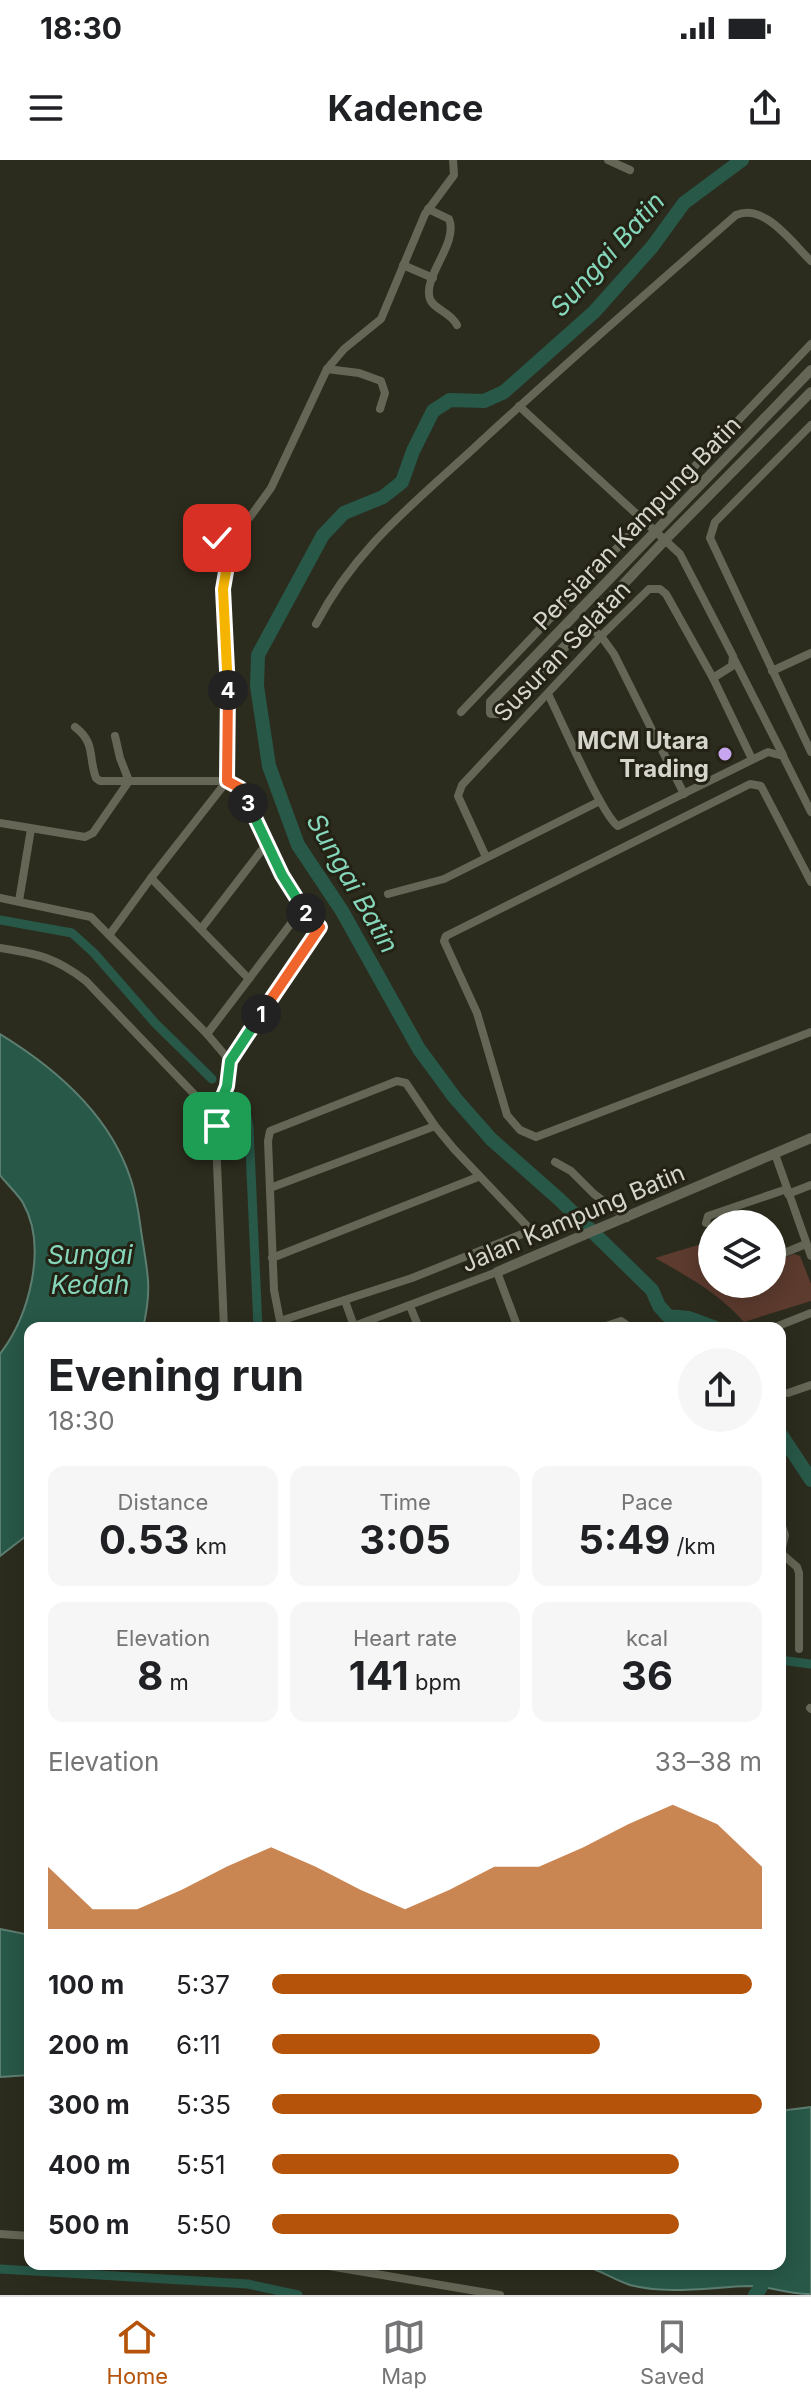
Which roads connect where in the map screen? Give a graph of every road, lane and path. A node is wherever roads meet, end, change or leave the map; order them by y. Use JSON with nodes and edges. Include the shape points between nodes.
{"nodes":[{"id":1,"x":453,"y":160,"type":"edge"},
{"id":2,"x":608,"y":160,"type":"edge"},
{"id":3,"x":630,"y":170,"type":"dead end"},
{"id":4,"x":428,"y":209,"type":"junction"},
{"id":5,"x":811,"y":261,"type":"edge"},
{"id":6,"x":403,"y":265,"type":"junction"},
{"id":7,"x":433,"y":278,"type":"junction"},
{"id":8,"x":457,"y":325,"type":"dead end"},
{"id":9,"x":811,"y":344,"type":"edge"},
{"id":10,"x":327,"y":369,"type":"junction"},
{"id":11,"x":811,"y":370,"type":"edge"},
{"id":12,"x":811,"y":392,"type":"edge"},
{"id":13,"x":519,"y":406,"type":"junction"},
{"id":14,"x":380,"y":409,"type":"dead end"},
{"id":15,"x":811,"y":425,"type":"edge"},
{"id":16,"x":237,"y":517,"type":"dead end"},
{"id":17,"x":250,"y":517,"type":"dead end"},
{"id":18,"x":643,"y":521,"type":"junction"},
{"id":19,"x":655,"y":531,"type":"junction"},
{"id":20,"x":665,"y":540,"type":"junction"},
{"id":21,"x":316,"y":624,"type":"dead end"},
{"id":22,"x":586,"y":625,"type":"junction"},
{"id":23,"x":601,"y":636,"type":"junction"},
{"id":24,"x":811,"y":653,"type":"edge"},
{"id":25,"x":733,"y":656,"type":"junction"},
{"id":26,"x":772,"y":671,"type":"junction"},
{"id":27,"x":713,"y":678,"type":"junction"},
{"id":28,"x":548,"y":694,"type":"junction"},
{"id":29,"x":461,"y":712,"type":"dead end"},
{"id":30,"x":75,"y":727,"type":"dead end"},
{"id":31,"x":115,"y":736,"type":"dead end"},
{"id":32,"x":811,"y":752,"type":"edge"},
{"id":33,"x":783,"y":756,"type":"junction"},
{"id":34,"x":752,"y":759,"type":"junction"},
{"id":35,"x":129,"y":781,"type":"junction"},
{"id":36,"x":227,"y":781,"type":"junction"},
{"id":37,"x":684,"y":794,"type":"junction"},
{"id":38,"x":600,"y":801,"type":"junction"},
{"id":39,"x":811,"y":812,"type":"edge"},
{"id":40,"x":0,"y":823,"type":"edge"},
{"id":41,"x":31,"y":829,"type":"junction"},
{"id":42,"x":268,"y":842,"type":"junction"},
{"id":43,"x":486,"y":857,"type":"junction"},
{"id":44,"x":151,"y":878,"type":"junction"},
{"id":45,"x":811,"y":882,"type":"edge"},
{"id":46,"x":388,"y":894,"type":"dead end"},
{"id":47,"x":0,"y":898,"type":"edge"},
{"id":48,"x":19,"y":901,"type":"junction"},
{"id":49,"x":302,"y":909,"type":"junction"},
{"id":50,"x":201,"y":929,"type":"junction"},
{"id":51,"x":110,"y":934,"type":"junction"},
{"id":52,"x":0,"y":948,"type":"edge"},
{"id":53,"x":249,"y":979,"type":"junction"},
{"id":54,"x":811,"y":1032,"type":"edge"},
{"id":55,"x":207,"y":1034,"type":"junction"},
{"id":56,"x":230,"y":1061,"type":"junction"},
{"id":57,"x":215,"y":1116,"type":"junction"},
{"id":58,"x":435,"y":1126,"type":"junction"},
{"id":59,"x":811,"y":1138,"type":"edge"},
{"id":60,"x":775,"y":1154,"type":"junction"},
{"id":61,"x":555,"y":1162,"type":"dead end"},
{"id":62,"x":478,"y":1177,"type":"junction"},
{"id":63,"x":811,"y":1185,"type":"edge"},
{"id":64,"x":270,"y":1188,"type":"junction"},
{"id":65,"x":788,"y":1192,"type":"junction"},
{"id":66,"x":728,"y":1210,"type":"edge"},
{"id":67,"x":627,"y":1218,"type":"junction"},
{"id":68,"x":806,"y":1244,"type":"junction"},
{"id":69,"x":786,"y":1252,"type":"edge"},
{"id":70,"x":811,"y":1256,"type":"edge"},
{"id":71,"x":272,"y":1258,"type":"junction"},
{"id":72,"x":497,"y":1272,"type":"junction"},
{"id":73,"x":345,"y":1301,"type":"junction"},
{"id":74,"x":410,"y":1306,"type":"junction"},
{"id":75,"x":811,"y":1313,"type":"edge"},
{"id":76,"x":224,"y":1322,"type":"edge"},
{"id":77,"x":351,"y":1322,"type":"edge"},
{"id":78,"x":366,"y":1322,"type":"edge"},
{"id":79,"x":417,"y":1322,"type":"edge"},
{"id":80,"x":516,"y":1322,"type":"edge"},
{"id":81,"x":786,"y":1323,"type":"edge"},
{"id":82,"x":811,"y":1385,"type":"edge"},
{"id":83,"x":788,"y":1393,"type":"dead end"},
{"id":84,"x":786,"y":1559,"type":"edge"},
{"id":85,"x":799,"y":1649,"type":"dead end"},
{"id":86,"x":0,"y":2234,"type":"edge"},
{"id":87,"x":24,"y":2236,"type":"edge"},
{"id":88,"x":352,"y":2270,"type":"edge"},
{"id":89,"x":500,"y":2295,"type":"edge"}],
"edges":[{"from":1,"to":4,"type":"street","via":[[452,179]]},
{"from":2,"to":3,"type":"street"},
{"from":4,"to":6,"type":"street"},
{"from":4,"to":7,"type":"street","via":[[451,225]]},
{"from":5,"to":13,"type":"street","via":[[763,215],[736,215]]},
{"from":6,"to":7,"type":"street"},
{"from":6,"to":10,"type":"street","via":[[381,319]]},
{"from":7,"to":8,"type":"street","via":[[432,304]]},
{"from":9,"to":18,"type":"street"},
{"from":10,"to":14,"type":"street","via":[[381,381],[385,393]]},
{"from":10,"to":17,"type":"street","via":[[271,488]]},
{"from":11,"to":19,"type":"street","name":"Persiaran Kampung Batin"},
{"from":12,"to":20,"type":"street","name":"Persiaran Kampung Batin"},
{"from":13,"to":18,"type":"street"},
{"from":13,"to":21,"type":"street","via":[[374,541],[342,579]]},
{"from":15,"to":26,"type":"street","via":[[711,531],[712,544]]},
{"from":16,"to":36,"type":"street","via":[[215,511],[205,523],[208,533],[229,550],[223,589]]},
{"from":18,"to":19,"type":"street"},
{"from":18,"to":29,"type":"street"},
{"from":19,"to":20,"type":"street"},
{"from":19,"to":22,"type":"street","name":"Persiaran Kampung Batin","via":[[491,702],[491,713],[502,713]]},
{"from":20,"to":22,"type":"street","name":"Persiaran Kampung Batin"},
{"from":20,"to":25,"type":"street","via":[[688,566]]},
{"from":22,"to":23,"type":"street"},
{"from":23,"to":27,"type":"street","name":"Susuran Selatan","via":[[649,589],[660,589]]},
{"from":23,"to":28,"type":"street","name":"Susuran Selatan"},
{"from":23,"to":37,"type":"street"},
{"from":24,"to":26,"type":"street"},
{"from":25,"to":27,"type":"street","via":[[732,666]]},
{"from":25,"to":33,"type":"street"},
{"from":26,"to":32,"type":"street"},
{"from":27,"to":34,"type":"street","name":"Susuran Selatan"},
{"from":28,"to":38,"type":"street"},
{"from":28,"to":43,"type":"street","name":"Susuran Selatan","via":[[462,785],[458,796]]},
{"from":30,"to":35,"type":"street","via":[[92,750],[96,778]]},
{"from":31,"to":35,"type":"street"},
{"from":33,"to":34,"type":"street","via":[[768,752]]},
{"from":33,"to":39,"type":"street"},
{"from":34,"to":37,"type":"street"},
{"from":35,"to":36,"type":"street"},
{"from":35,"to":41,"type":"street","via":[[88,836]]},
{"from":36,"to":42,"type":"street","via":[[243,793]]},
{"from":36,"to":44,"type":"street"},
{"from":37,"to":38,"type":"street","via":[[618,826]]},
{"from":38,"to":43,"type":"street"},
{"from":40,"to":41,"type":"street"},
{"from":41,"to":48,"type":"street"},
{"from":42,"to":49,"type":"street"},
{"from":42,"to":50,"type":"street"},
{"from":43,"to":46,"type":"street","via":[[444,879]]},
{"from":44,"to":50,"type":"street"},
{"from":44,"to":51,"type":"street"},
{"from":45,"to":54,"type":"street","via":[[761,786],[750,784],[444,941],[477,1013],[507,1115],[520,1130],[536,1137]]},
{"from":47,"to":48,"type":"street"},
{"from":48,"to":51,"type":"street","via":[[91,917]]},
{"from":49,"to":53,"type":"street"},
{"from":49,"to":56,"type":"street","via":[[320,927]]},
{"from":50,"to":53,"type":"street"},
{"from":51,"to":55,"type":"street"},
{"from":52,"to":57,"type":"street","via":[[65,964]]},
{"from":53,"to":55,"type":"street"},
{"from":55,"to":56,"type":"street"},
{"from":56,"to":57,"type":"street"},
{"from":57,"to":76,"type":"street"},
{"from":58,"to":62,"type":"street"},
{"from":58,"to":64,"type":"street"},
{"from":58,"to":64,"type":"street","via":[[406,1083],[397,1081],[270,1131]]},
{"from":59,"to":60,"type":"street","name":"Jalan Kampung Batin"},
{"from":60,"to":65,"type":"street"},
{"from":60,"to":67,"type":"street","name":"Jalan Kampung Batin"},
{"from":61,"to":67,"type":"street"},
{"from":62,"to":71,"type":"street"},
{"from":62,"to":73,"type":"street","via":[[528,1227],[527,1232]]},
{"from":63,"to":65,"type":"street"},
{"from":64,"to":71,"type":"street"},
{"from":65,"to":66,"type":"street"},
{"from":65,"to":68,"type":"street"},
{"from":67,"to":72,"type":"street","name":"Jalan Kampung Batin"},
{"from":68,"to":69,"type":"street"},
{"from":68,"to":70,"type":"street"},
{"from":71,"to":73,"type":"street","via":[[280,1321]]},
{"from":72,"to":74,"type":"street","name":"Jalan Kampung Batin"},
{"from":72,"to":80,"type":"street"},
{"from":73,"to":77,"type":"street"},
{"from":74,"to":78,"type":"street","name":"Jalan Kampung Batin"},
{"from":74,"to":79,"type":"street"},
{"from":75,"to":81,"type":"street"},
{"from":82,"to":83,"type":"street"},
{"from":84,"to":85,"type":"street","via":[[799,1573]]},
{"from":86,"to":87,"type":"street"},
{"from":88,"to":89,"type":"street"}]}
